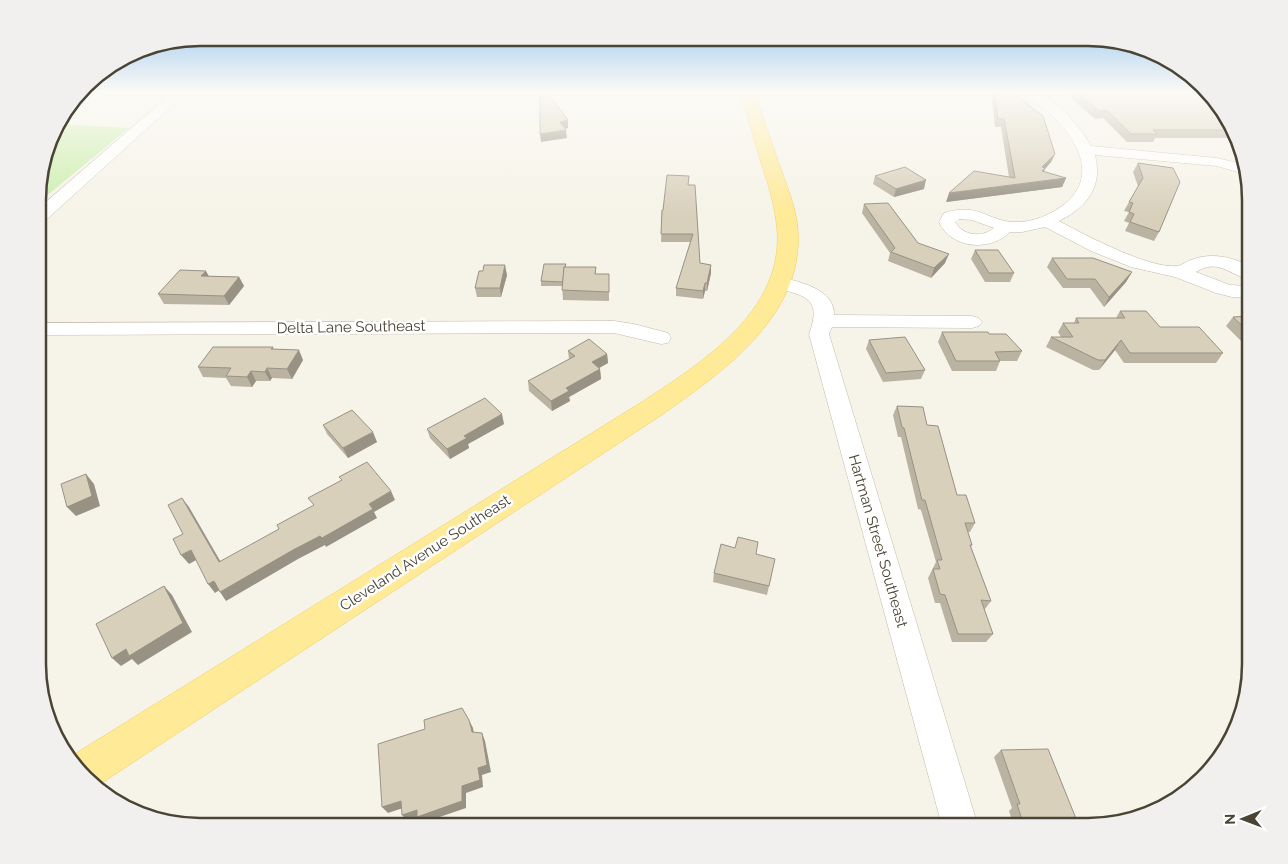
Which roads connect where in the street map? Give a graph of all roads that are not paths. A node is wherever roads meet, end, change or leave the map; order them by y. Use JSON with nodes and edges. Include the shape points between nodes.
{"nodes":[{"id":1,"x":135,"y":132,"type":"edge"},
{"id":2,"x":760,"y":132,"type":"edge"},
{"id":3,"x":1075,"y":132,"type":"edge"},
{"id":4,"x":1086,"y":150,"type":"junction"},
{"id":5,"x":1234,"y":160,"type":"edge"},
{"id":6,"x":46,"y":211,"type":"edge"},
{"id":7,"x":1046,"y":221,"type":"junction"},
{"id":8,"x":1005,"y":227,"type":"dead end"},
{"id":9,"x":1241,"y":269,"type":"edge"},
{"id":10,"x":1181,"y":273,"type":"junction"},
{"id":11,"x":780,"y":283,"type":"junction"},
{"id":12,"x":1241,"y":292,"type":"edge"},
{"id":13,"x":825,"y":321,"type":"junction"},
{"id":14,"x":972,"y":322,"type":"dead end"},
{"id":15,"x":46,"y":329,"type":"edge"},
{"id":16,"x":661,"y":338,"type":"dead end"},
{"id":17,"x":88,"y":769,"type":"edge"},
{"id":18,"x":957,"y":817,"type":"edge"}],
"edges":[{"from":1,"to":6,"type":"street"},
{"from":2,"to":11,"type":"main road","name":"Cleveland Avenue Southeast","via":[[788,233],[787,259]]},
{"from":3,"to":4,"type":"street"},
{"from":4,"to":5,"type":"street"},
{"from":4,"to":7,"type":"street","via":[[1092,173],[1087,187],[1073,205]]},
{"from":7,"to":8,"type":"street"},
{"from":7,"to":10,"type":"street","via":[[1119,256]]},
{"from":9,"to":10,"type":"street","via":[[1215,261],[1198,263]]},
{"from":10,"to":12,"type":"street","via":[[1222,289]]},
{"from":11,"to":13,"type":"street","name":"Hartman Street Southeast","via":[[810,292],[821,299],[826,310]]},
{"from":11,"to":17,"type":"main road","name":"Cleveland Avenue Southeast","via":[[756,322],[701,376]]},
{"from":13,"to":14,"type":"street"},
{"from":13,"to":18,"type":"street","name":"Hartman Street Southeast","via":[[819,334]]},
{"from":15,"to":16,"type":"street","name":"Delta Lane Southeast","via":[[614,327]]}]}
